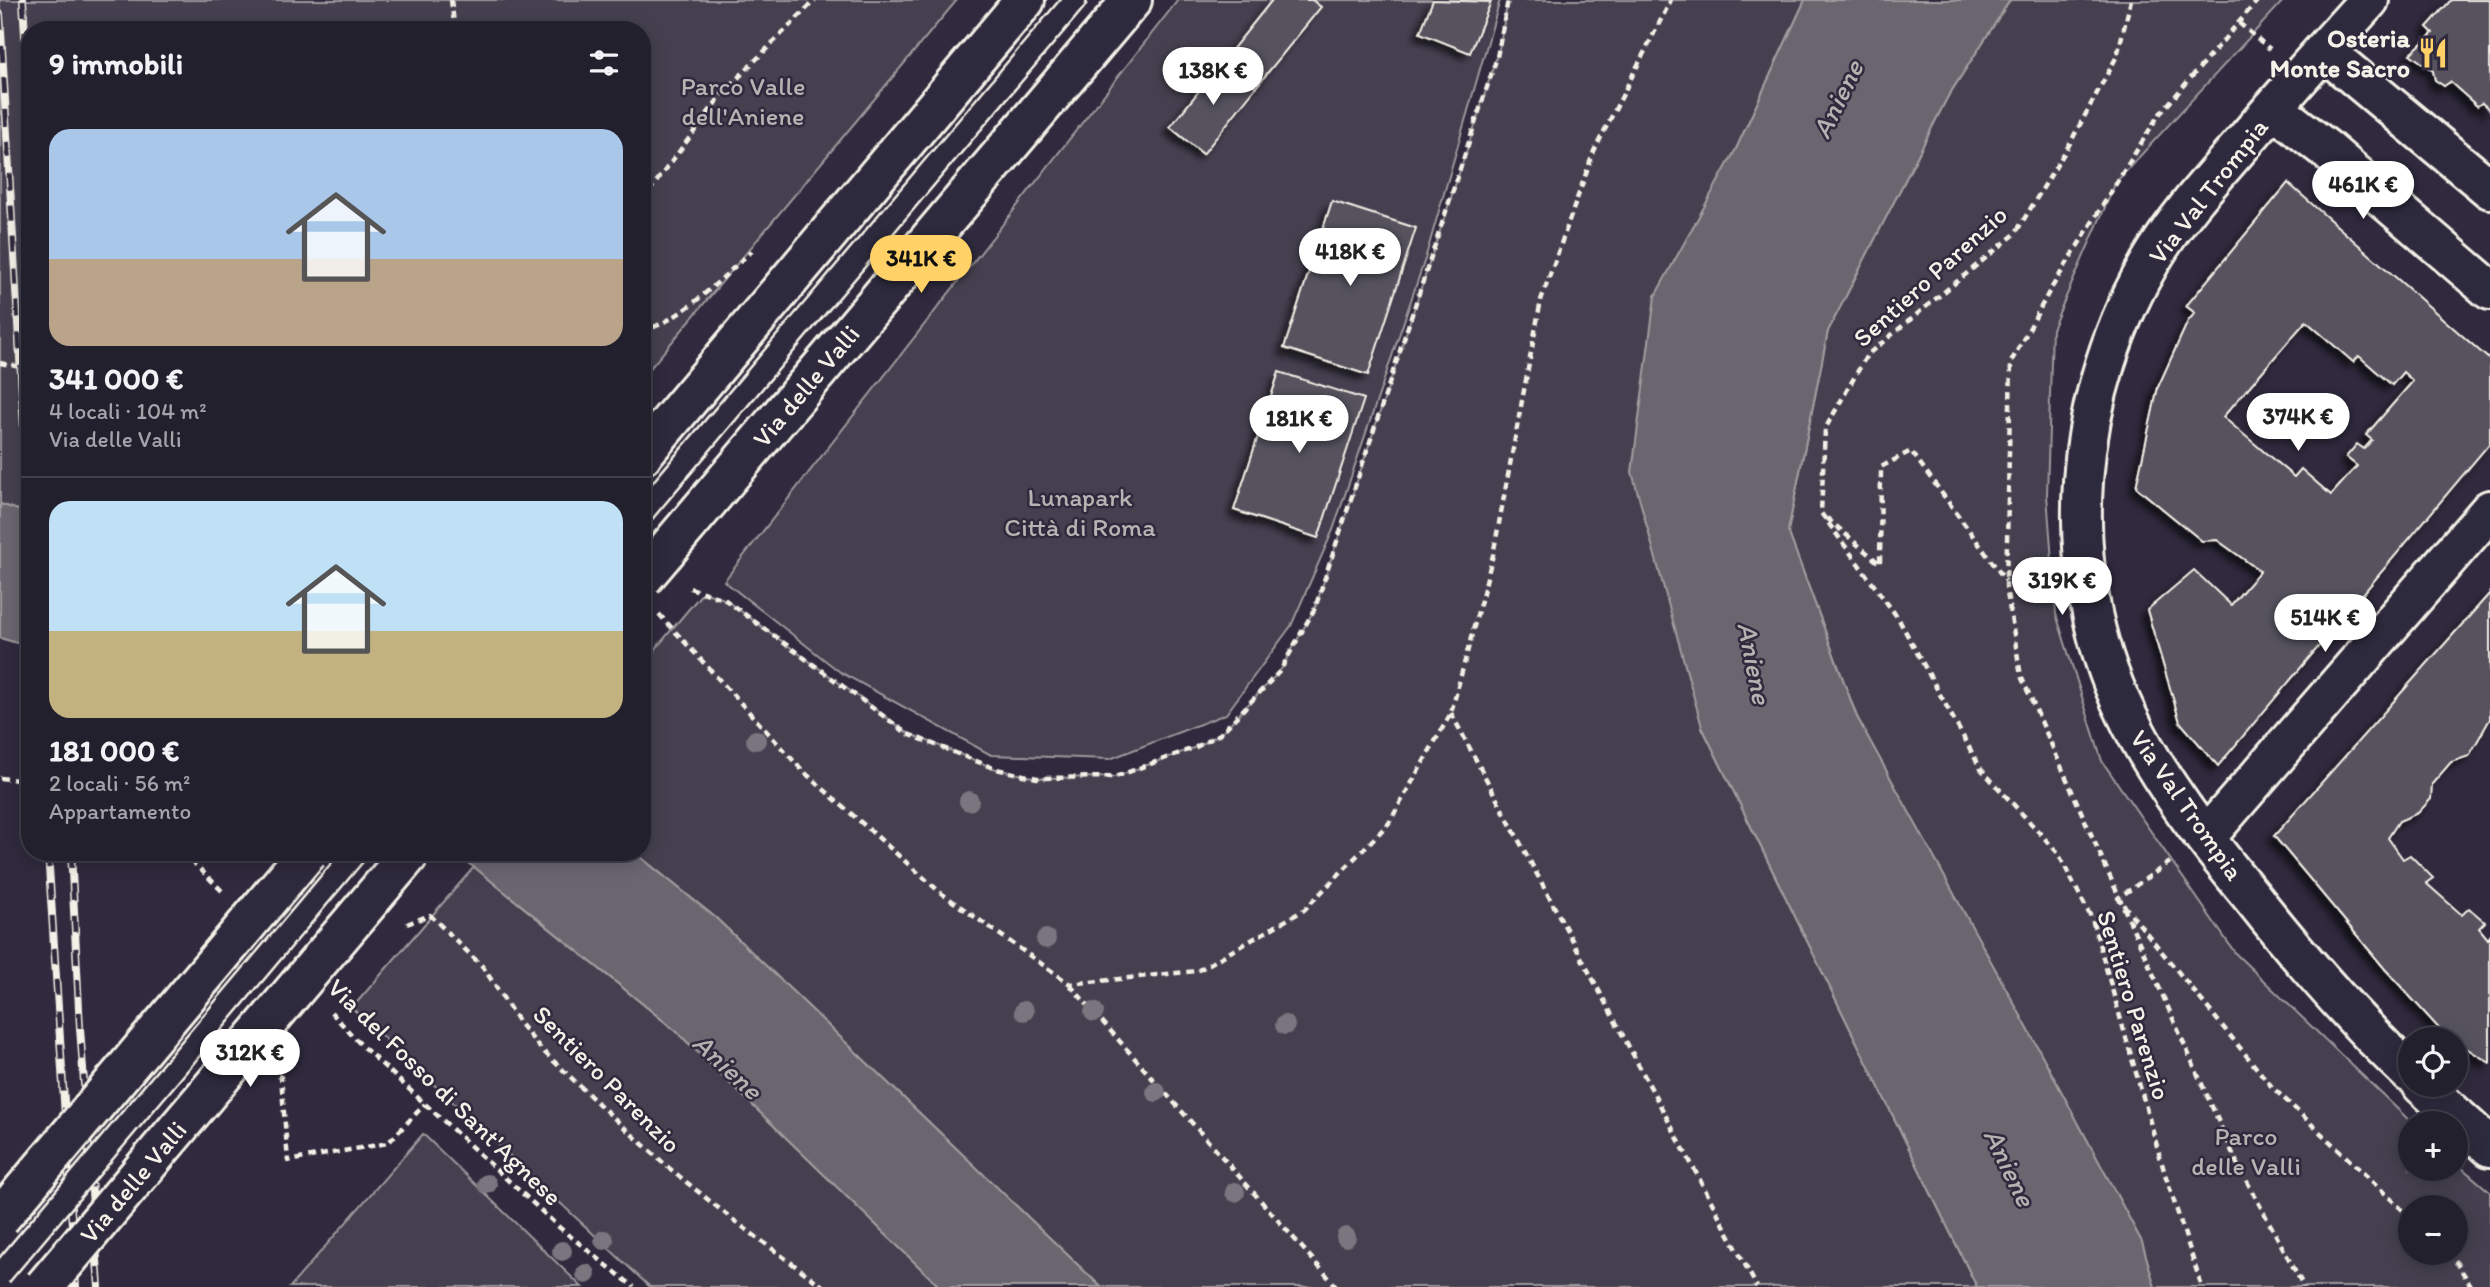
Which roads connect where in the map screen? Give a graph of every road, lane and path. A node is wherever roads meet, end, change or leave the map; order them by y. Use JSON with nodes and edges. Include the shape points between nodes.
{"nodes":[{"id":1,"x":452,"y":0,"type":"edge"},
{"id":2,"x":814,"y":0,"type":"edge"},
{"id":3,"x":1025,"y":0,"type":"edge"},
{"id":4,"x":1074,"y":0,"type":"edge"},
{"id":5,"x":1132,"y":0,"type":"edge"},
{"id":6,"x":1508,"y":0,"type":"edge"},
{"id":7,"x":1671,"y":0,"type":"edge"},
{"id":8,"x":2131,"y":0,"type":"edge"},
{"id":9,"x":2369,"y":0,"type":"edge"},
{"id":10,"x":454,"y":21,"type":"edge"},
{"id":11,"x":2324,"y":51,"type":"junction"},
{"id":12,"x":2273,"y":108,"type":"junction"},
{"id":13,"x":651,"y":189,"type":"edge"},
{"id":14,"x":2490,"y":189,"type":"edge"},
{"id":15,"x":752,"y":251,"type":"dead end"},
{"id":16,"x":2490,"y":290,"type":"edge"},
{"id":17,"x":651,"y":329,"type":"edge"},
{"id":18,"x":0,"y":363,"type":"edge"},
{"id":19,"x":21,"y":367,"type":"edge"},
{"id":20,"x":651,"y":444,"type":"edge"},
{"id":21,"x":651,"y":502,"type":"edge"},
{"id":22,"x":2490,"y":510,"type":"edge"},
{"id":23,"x":1821,"y":513,"type":"junction"},
{"id":24,"x":659,"y":581,"type":"edge"},
{"id":25,"x":2006,"y":581,"type":"dead end"},
{"id":26,"x":1451,"y":713,"type":"junction"},
{"id":27,"x":0,"y":778,"type":"edge"},
{"id":28,"x":21,"y":780,"type":"edge"},
{"id":29,"x":2205,"y":838,"type":"junction"},
{"id":30,"x":192,"y":861,"type":"edge"},
{"id":31,"x":300,"y":861,"type":"edge"},
{"id":32,"x":348,"y":861,"type":"edge"},
{"id":33,"x":403,"y":861,"type":"edge"},
{"id":34,"x":228,"y":898,"type":"dead end"},
{"id":35,"x":404,"y":925,"type":"dead end"},
{"id":36,"x":1070,"y":984,"type":"junction"},
{"id":37,"x":323,"y":1003,"type":"dead end"},
{"id":38,"x":2398,"y":1061,"type":"edge"},
{"id":39,"x":281,"y":1077,"type":"dead end"},
{"id":40,"x":2435,"y":1097,"type":"edge"},
{"id":41,"x":425,"y":1104,"type":"junction"},
{"id":42,"x":2490,"y":1147,"type":"edge"},
{"id":43,"x":2398,"y":1206,"type":"edge"},
{"id":44,"x":0,"y":1218,"type":"edge"},
{"id":45,"x":2458,"y":1265,"type":"edge"},
{"id":46,"x":0,"y":1275,"type":"edge"},
{"id":47,"x":44,"y":1287,"type":"edge"},
{"id":48,"x":634,"y":1287,"type":"edge"},
{"id":49,"x":824,"y":1287,"type":"edge"},
{"id":50,"x":1337,"y":1287,"type":"edge"},
{"id":51,"x":1757,"y":1287,"type":"edge"},
{"id":52,"x":2202,"y":1287,"type":"edge"},
{"id":53,"x":2472,"y":1287,"type":"edge"}],
"edges":[{"from":1,"to":10,"type":"path"},
{"from":2,"to":13,"type":"path","via":[[723,93]]},
{"from":3,"to":20,"type":"main road"},
{"from":4,"to":21,"type":"lane","name":"Via delle Valli"},
{"from":5,"to":24,"type":"main road","name":"Via delle Valli"},
{"from":6,"to":24,"type":"path","via":[[1497,57],[1315,608],[1280,671],[1220,734],[1115,777],[1037,778],[996,769],[908,733],[724,599]]},
{"from":7,"to":26,"type":"path","via":[[1594,151],[1541,300],[1493,555]]},
{"from":8,"to":23,"type":"path","name":"Sentiero Parenzio","via":[[2117,56],[2015,233],[1867,355],[1825,429]]},
{"from":9,"to":11,"type":"main road","name":"Via Val Trompia"},
{"from":11,"to":12,"type":"main road","name":"Via Val Trompia"},
{"from":11,"to":14,"type":"main road"},
{"from":12,"to":16,"type":"main road"},
{"from":12,"to":29,"type":"main road","name":"Via Val Trompia","via":[[2173,226],[2138,283],[2107,360],[2084,461],[2085,572],[2102,653],[2136,733]]},
{"from":15,"to":17,"type":"path","via":[[679,313]]},
{"from":18,"to":19,"type":"path"},
{"from":22,"to":29,"type":"main road"},
{"from":23,"to":25,"type":"path","via":[[1880,564],[1881,467],[1911,451]]},
{"from":23,"to":52,"type":"path","name":"Sentiero Parenzio","via":[[1898,618],[1981,769],[2058,853],[2092,919]]},
{"from":24,"to":36,"type":"path","via":[[803,771],[941,893]]},
{"from":26,"to":36,"type":"path","via":[[1390,823],[1304,911],[1197,971]]},
{"from":26,"to":51,"type":"path"},
{"from":27,"to":28,"type":"path"},
{"from":29,"to":38,"type":"main road","name":"Via Val Trompia","via":[[2333,994]]},
{"from":29,"to":43,"type":"path","via":[[2118,898],[2272,1087]]},
{"from":30,"to":34,"type":"path"},
{"from":31,"to":44,"type":"main road","bridge":true},
{"from":32,"to":46,"type":"lane","name":"Via delle Valli","bridge":true},
{"from":33,"to":47,"type":"main road","name":"Via delle Valli","bridge":true},
{"from":35,"to":49,"type":"path","name":"Sentiero Parenzio","via":[[429,915],[483,967],[541,1049],[604,1109],[690,1185]]},
{"from":36,"to":50,"type":"path"},
{"from":37,"to":41,"type":"path","name":"Via del Fosso di Sant'Agnese"},
{"from":39,"to":41,"type":"path","via":[[288,1161],[388,1143]]},
{"from":40,"to":42,"type":"main road"},
{"from":41,"to":48,"type":"path","name":"Via del Fosso di Sant'Agnese","via":[[560,1228]]},
{"from":45,"to":53,"type":"path"}]}
